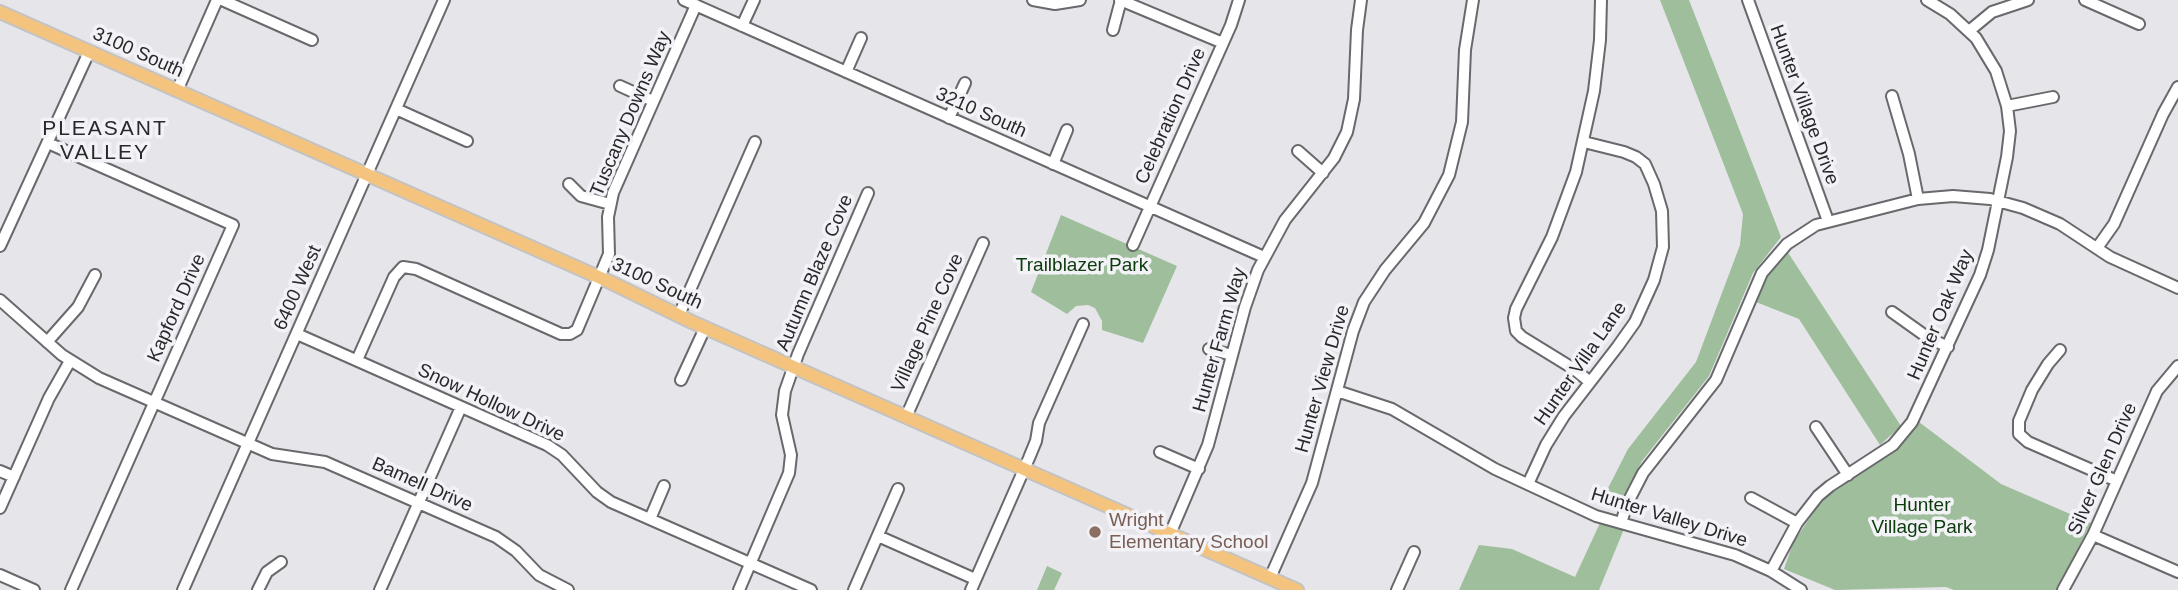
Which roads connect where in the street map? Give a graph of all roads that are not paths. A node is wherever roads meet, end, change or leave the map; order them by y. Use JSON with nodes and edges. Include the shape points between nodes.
{"nodes":[{"id":1,"x":219,"y":0,"type":"edge"},
{"id":2,"x":444,"y":0,"type":"edge"},
{"id":3,"x":684,"y":0,"type":"edge"},
{"id":4,"x":754,"y":0,"type":"edge"},
{"id":5,"x":1034,"y":0,"type":"edge"},
{"id":6,"x":1080,"y":0,"type":"edge"},
{"id":7,"x":1121,"y":0,"type":"edge"},
{"id":8,"x":1239,"y":0,"type":"edge"},
{"id":9,"x":1361,"y":0,"type":"edge"},
{"id":10,"x":1474,"y":0,"type":"edge"},
{"id":11,"x":1601,"y":0,"type":"edge"},
{"id":12,"x":1748,"y":0,"type":"edge"},
{"id":13,"x":1927,"y":0,"type":"edge"},
{"id":14,"x":2028,"y":0,"type":"edge"},
{"id":15,"x":2085,"y":0,"type":"edge"},
{"id":16,"x":2009,"y":3,"type":"edge"},
{"id":17,"x":696,"y":5,"type":"junction"},
{"id":18,"x":0,"y":12,"type":"edge"},
{"id":19,"x":2139,"y":24,"type":"dead end"},
{"id":20,"x":742,"y":26,"type":"junction"},
{"id":21,"x":1113,"y":30,"type":"dead end"},
{"id":22,"x":1969,"y":31,"type":"junction"},
{"id":23,"x":861,"y":38,"type":"dead end"},
{"id":24,"x":312,"y":40,"type":"dead end"},
{"id":25,"x":1223,"y":43,"type":"junction"},
{"id":26,"x":1343,"y":49,"type":"dead end"},
{"id":27,"x":1356,"y":50,"type":"junction"},
{"id":28,"x":89,"y":52,"type":"junction"},
{"id":29,"x":846,"y":72,"type":"junction"},
{"id":30,"x":965,"y":83,"type":"dead end"},
{"id":31,"x":620,"y":86,"type":"dead end"},
{"id":32,"x":2178,"y":87,"type":"edge"},
{"id":33,"x":177,"y":91,"type":"junction"},
{"id":34,"x":1892,"y":96,"type":"dead end"},
{"id":35,"x":2053,"y":97,"type":"dead end"},
{"id":36,"x":653,"y":101,"type":"junction"},
{"id":37,"x":2007,"y":106,"type":"junction"},
{"id":38,"x":396,"y":109,"type":"junction"},
{"id":39,"x":949,"y":118,"type":"junction"},
{"id":40,"x":1067,"y":130,"type":"dead end"},
{"id":41,"x":467,"y":141,"type":"dead end"},
{"id":42,"x":755,"y":142,"type":"dead end"},
{"id":43,"x":1584,"y":142,"type":"junction"},
{"id":44,"x":48,"y":143,"type":"junction"},
{"id":45,"x":1298,"y":151,"type":"dead end"},
{"id":46,"x":1053,"y":164,"type":"junction"},
{"id":47,"x":1323,"y":173,"type":"junction"},
{"id":48,"x":367,"y":175,"type":"junction"},
{"id":49,"x":569,"y":184,"type":"dead end"},
{"id":50,"x":869,"y":193,"type":"dead end"},
{"id":51,"x":1918,"y":199,"type":"junction"},
{"id":52,"x":1998,"y":201,"type":"junction"},
{"id":53,"x":610,"y":204,"type":"junction"},
{"id":54,"x":1150,"y":207,"type":"junction"},
{"id":55,"x":1828,"y":221,"type":"junction"},
{"id":56,"x":983,"y":243,"type":"dead end"},
{"id":57,"x":1133,"y":245,"type":"dead end"},
{"id":58,"x":0,"y":246,"type":"edge"},
{"id":59,"x":2097,"y":248,"type":"junction"},
{"id":60,"x":1264,"y":257,"type":"junction"},
{"id":61,"x":95,"y":275,"type":"dead end"},
{"id":62,"x":600,"y":278,"type":"junction"},
{"id":63,"x":2178,"y":288,"type":"edge"},
{"id":64,"x":0,"y":300,"type":"edge"},
{"id":65,"x":1892,"y":312,"type":"dead end"},
{"id":66,"x":678,"y":315,"type":"junction"},
{"id":67,"x":1083,"y":324,"type":"dead end"},
{"id":68,"x":705,"y":328,"type":"junction"},
{"id":69,"x":297,"y":334,"type":"junction"},
{"id":70,"x":47,"y":342,"type":"junction"},
{"id":71,"x":1948,"y":346,"type":"junction"},
{"id":72,"x":1209,"y":349,"type":"dead end"},
{"id":73,"x":2060,"y":350,"type":"dead end"},
{"id":74,"x":1232,"y":355,"type":"junction"},
{"id":75,"x":357,"y":360,"type":"junction"},
{"id":76,"x":69,"y":361,"type":"junction"},
{"id":77,"x":2178,"y":366,"type":"edge"},
{"id":78,"x":793,"y":367,"type":"junction"},
{"id":79,"x":681,"y":380,"type":"dead end"},
{"id":80,"x":1590,"y":382,"type":"junction"},
{"id":81,"x":1336,"y":391,"type":"junction"},
{"id":82,"x":154,"y":403,"type":"junction"},
{"id":83,"x":461,"y":407,"type":"junction"},
{"id":84,"x":906,"y":417,"type":"junction"},
{"id":85,"x":1816,"y":427,"type":"dead end"},
{"id":86,"x":248,"y":443,"type":"junction"},
{"id":87,"x":1160,"y":452,"type":"dead end"},
{"id":88,"x":1024,"y":469,"type":"junction"},
{"id":89,"x":1199,"y":469,"type":"junction"},
{"id":90,"x":0,"y":471,"type":"edge"},
{"id":91,"x":1848,"y":475,"type":"junction"},
{"id":92,"x":14,"y":477,"type":"junction"},
{"id":93,"x":2117,"y":481,"type":"junction"},
{"id":94,"x":1528,"y":484,"type":"junction"},
{"id":95,"x":664,"y":486,"type":"dead end"},
{"id":96,"x":898,"y":489,"type":"dead end"},
{"id":97,"x":1751,"y":498,"type":"dead end"},
{"id":98,"x":418,"y":503,"type":"junction"},
{"id":99,"x":0,"y":508,"type":"edge"},
{"id":100,"x":650,"y":519,"type":"junction"},
{"id":101,"x":1621,"y":523,"type":"junction"},
{"id":102,"x":1797,"y":523,"type":"junction"},
{"id":103,"x":1170,"y":534,"type":"junction"},
{"id":104,"x":2093,"y":535,"type":"junction"},
{"id":105,"x":877,"y":536,"type":"junction"},
{"id":106,"x":1414,"y":552,"type":"dead end"},
{"id":107,"x":281,"y":562,"type":"dead end"},
{"id":108,"x":751,"y":564,"type":"junction"},
{"id":109,"x":1771,"y":571,"type":"junction"},
{"id":110,"x":2178,"y":571,"type":"edge"},
{"id":111,"x":0,"y":575,"type":"edge"},
{"id":112,"x":1270,"y":578,"type":"junction"},
{"id":113,"x":973,"y":585,"type":"edge"},
{"id":114,"x":34,"y":590,"type":"edge"},
{"id":115,"x":71,"y":590,"type":"edge"},
{"id":116,"x":183,"y":590,"type":"edge"},
{"id":117,"x":258,"y":590,"type":"edge"},
{"id":118,"x":380,"y":590,"type":"edge"},
{"id":119,"x":568,"y":590,"type":"edge"},
{"id":120,"x":739,"y":590,"type":"edge"},
{"id":121,"x":811,"y":590,"type":"edge"},
{"id":122,"x":854,"y":590,"type":"edge"},
{"id":123,"x":1297,"y":590,"type":"edge"},
{"id":124,"x":1397,"y":590,"type":"edge"},
{"id":125,"x":1801,"y":590,"type":"edge"},
{"id":126,"x":2063,"y":590,"type":"edge"}],
"edges":[{"from":1,"to":24,"type":"street"},
{"from":1,"to":33,"type":"street"},
{"from":2,"to":38,"type":"street","name":"6400 West"},
{"from":3,"to":17,"type":"street","name":"3210 South"},
{"from":4,"to":20,"type":"street"},
{"from":5,"to":6,"type":"street","via":[[1055,4]]},
{"from":7,"to":21,"type":"street"},
{"from":7,"to":25,"type":"street"},
{"from":8,"to":25,"type":"street","name":"Celebration Drive"},
{"from":9,"to":27,"type":"street","name":"Hunter Farm Way"},
{"from":10,"to":81,"type":"street","name":"Hunter View Drive","via":[[1466,40],[1462,122],[1449,175],[1424,223],[1364,302]]},
{"from":11,"to":43,"type":"street","via":[[1598,61]]},
{"from":12,"to":55,"type":"street","name":"Hunter Village Drive"},
{"from":13,"to":22,"type":"street","name":"Hunter Oak Way"},
{"from":14,"to":16,"type":"street"},
{"from":15,"to":19,"type":"street"},
{"from":16,"to":22,"type":"street"},
{"from":17,"to":20,"type":"street","name":"3210 South"},
{"from":17,"to":36,"type":"street","name":"Tuscany Downs Way"},
{"from":18,"to":28,"type":"main road","name":"3100 South"},
{"from":20,"to":29,"type":"street","name":"3210 South"},
{"from":22,"to":37,"type":"street","name":"Hunter Oak Way","via":[[1996,71]]},
{"from":23,"to":29,"type":"street"},
{"from":25,"to":54,"type":"street","name":"Celebration Drive"},
{"from":26,"to":27,"type":"street"},
{"from":27,"to":47,"type":"street","name":"Hunter Farm Way","via":[[1352,116],[1339,150]]},
{"from":28,"to":33,"type":"main road","name":"3100 South"},
{"from":28,"to":44,"type":"street"},
{"from":29,"to":39,"type":"street","name":"3210 South"},
{"from":30,"to":39,"type":"street"},
{"from":31,"to":36,"type":"street"},
{"from":32,"to":59,"type":"street","via":[[2114,224]]},
{"from":33,"to":48,"type":"main road","name":"3100 South"},
{"from":34,"to":51,"type":"street"},
{"from":35,"to":37,"type":"street"},
{"from":36,"to":53,"type":"street","name":"Tuscany Downs Way"},
{"from":37,"to":52,"type":"street","name":"Hunter Oak Way","via":[[2009,144]]},
{"from":38,"to":41,"type":"street"},
{"from":38,"to":48,"type":"street","name":"6400 West"},
{"from":39,"to":46,"type":"street","name":"3210 South"},
{"from":40,"to":46,"type":"street"},
{"from":42,"to":66,"type":"street"},
{"from":43,"to":80,"type":"street","via":[[1562,213],[1514,318],[1522,337]]},
{"from":43,"to":80,"type":"street","name":"Hunter Villa Lane","via":[[1624,152],[1645,164],[1664,223],[1661,259],[1642,307]]},
{"from":44,"to":58,"type":"street"},
{"from":44,"to":82,"type":"street","name":"Kapford Drive","via":[[233,225]]},
{"from":45,"to":47,"type":"street"},
{"from":46,"to":54,"type":"street","name":"3210 South"},
{"from":47,"to":60,"type":"street","name":"Hunter Farm Way","via":[[1293,208]]},
{"from":48,"to":62,"type":"main road","name":"3100 South"},
{"from":48,"to":69,"type":"street","name":"6400 West"},
{"from":49,"to":53,"type":"street","via":[[584,198]]},
{"from":50,"to":78,"type":"street","name":"Autumn Blaze Cove"},
{"from":51,"to":52,"type":"street","via":[[1953,196]]},
{"from":51,"to":55,"type":"street"},
{"from":52,"to":59,"type":"street","via":[[2060,224]]},
{"from":52,"to":71,"type":"street","name":"Hunter Oak Way","via":[[1983,266]]},
{"from":53,"to":62,"type":"street","name":"Tuscany Downs Way","via":[[609,254]]},
{"from":54,"to":57,"type":"street","name":"Celebration Drive"},
{"from":54,"to":60,"type":"street","name":"3210 South"},
{"from":55,"to":101,"type":"street","via":[[1796,237],[1767,266],[1720,374],[1643,473]]},
{"from":56,"to":84,"type":"street","name":"Village Pine Cove"},
{"from":59,"to":63,"type":"street"},
{"from":60,"to":74,"type":"street","name":"Hunter Farm Way"},
{"from":61,"to":70,"type":"street","via":[[78,307]]},
{"from":62,"to":66,"type":"main road","name":"3100 South"},
{"from":62,"to":75,"type":"street","name":"Tuscany Downs Way","via":[[580,325],[573,333],[561,334],[403,267],[394,277]]},
{"from":64,"to":70,"type":"street","name":"Bamell Drive"},
{"from":65,"to":71,"type":"street"},
{"from":66,"to":68,"type":"main road","name":"3100 South"},
{"from":67,"to":88,"type":"street"},
{"from":68,"to":78,"type":"main road","name":"3100 South"},
{"from":68,"to":79,"type":"street"},
{"from":69,"to":75,"type":"street","name":"Snow Hollow Drive"},
{"from":69,"to":86,"type":"street","name":"6400 West"},
{"from":70,"to":76,"type":"street","name":"Bamell Drive"},
{"from":71,"to":91,"type":"street","name":"Hunter Oak Way","via":[[1908,429],[1893,445]]},
{"from":72,"to":74,"type":"street"},
{"from":73,"to":93,"type":"street","via":[[2032,390],[2019,421],[2019,434]]},
{"from":74,"to":89,"type":"street","name":"Hunter Farm Way"},
{"from":75,"to":83,"type":"street","name":"Snow Hollow Drive"},
{"from":76,"to":82,"type":"street","name":"Bamell Drive"},
{"from":76,"to":92,"type":"street"},
{"from":77,"to":93,"type":"street","name":"Silver Glen Drive","via":[[2157,391]]},
{"from":78,"to":84,"type":"main road","name":"3100 South"},
{"from":78,"to":108,"type":"street","name":"Autumn Blaze Cove","via":[[782,409],[789,473]]},
{"from":80,"to":94,"type":"street","name":"Hunter Villa Lane","via":[[1555,431]]},
{"from":81,"to":94,"type":"street","name":"Hunter Valley Drive","via":[[1392,409]]},
{"from":81,"to":112,"type":"street","name":"Hunter View Drive","via":[[1312,483]]},
{"from":82,"to":86,"type":"street","name":"Bamell Drive"},
{"from":82,"to":115,"type":"street","name":"Kapford Drive"},
{"from":83,"to":98,"type":"street"},
{"from":83,"to":100,"type":"street","name":"Snow Hollow Drive","via":[[547,445],[601,495]]},
{"from":84,"to":88,"type":"main road","name":"3100 South"},
{"from":85,"to":91,"type":"street"},
{"from":86,"to":98,"type":"street","name":"Bamell Drive","via":[[277,456],[325,462]]},
{"from":86,"to":116,"type":"street","name":"6400 West"},
{"from":87,"to":89,"type":"street"},
{"from":88,"to":103,"type":"main road","name":"3100 South"},
{"from":88,"to":113,"type":"street"},
{"from":89,"to":103,"type":"street","name":"Hunter Farm Way"},
{"from":90,"to":92,"type":"street"},
{"from":91,"to":102,"type":"street","name":"Hunter Oak Way","via":[[1818,496]]},
{"from":92,"to":99,"type":"street"},
{"from":93,"to":104,"type":"street","name":"Silver Glen Drive"},
{"from":94,"to":101,"type":"street","name":"Hunter Valley Drive"},
{"from":95,"to":100,"type":"street"},
{"from":96,"to":105,"type":"street"},
{"from":97,"to":102,"type":"street"},
{"from":98,"to":118,"type":"street"},
{"from":98,"to":119,"type":"street","name":"Bamell Drive","via":[[505,542],[539,575]]},
{"from":100,"to":108,"type":"street","name":"Snow Hollow Drive"},
{"from":101,"to":109,"type":"street","name":"Hunter Valley Drive","via":[[1735,555]]},
{"from":102,"to":109,"type":"street","name":"Hunter Oak Way"},
{"from":103,"to":112,"type":"main road","name":"3100 South"},
{"from":104,"to":110,"type":"street"},
{"from":104,"to":126,"type":"street","name":"Silver Glen Drive"},
{"from":105,"to":113,"type":"street"},
{"from":105,"to":122,"type":"street"},
{"from":106,"to":124,"type":"street"},
{"from":107,"to":117,"type":"street","via":[[267,572]]},
{"from":108,"to":120,"type":"street","name":"Autumn Blaze Cove"},
{"from":108,"to":121,"type":"street","name":"Snow Hollow Drive"},
{"from":109,"to":125,"type":"street","name":"Hunter Valley Drive"},
{"from":111,"to":114,"type":"street"},
{"from":112,"to":123,"type":"main road","name":"3100 South"}]}
